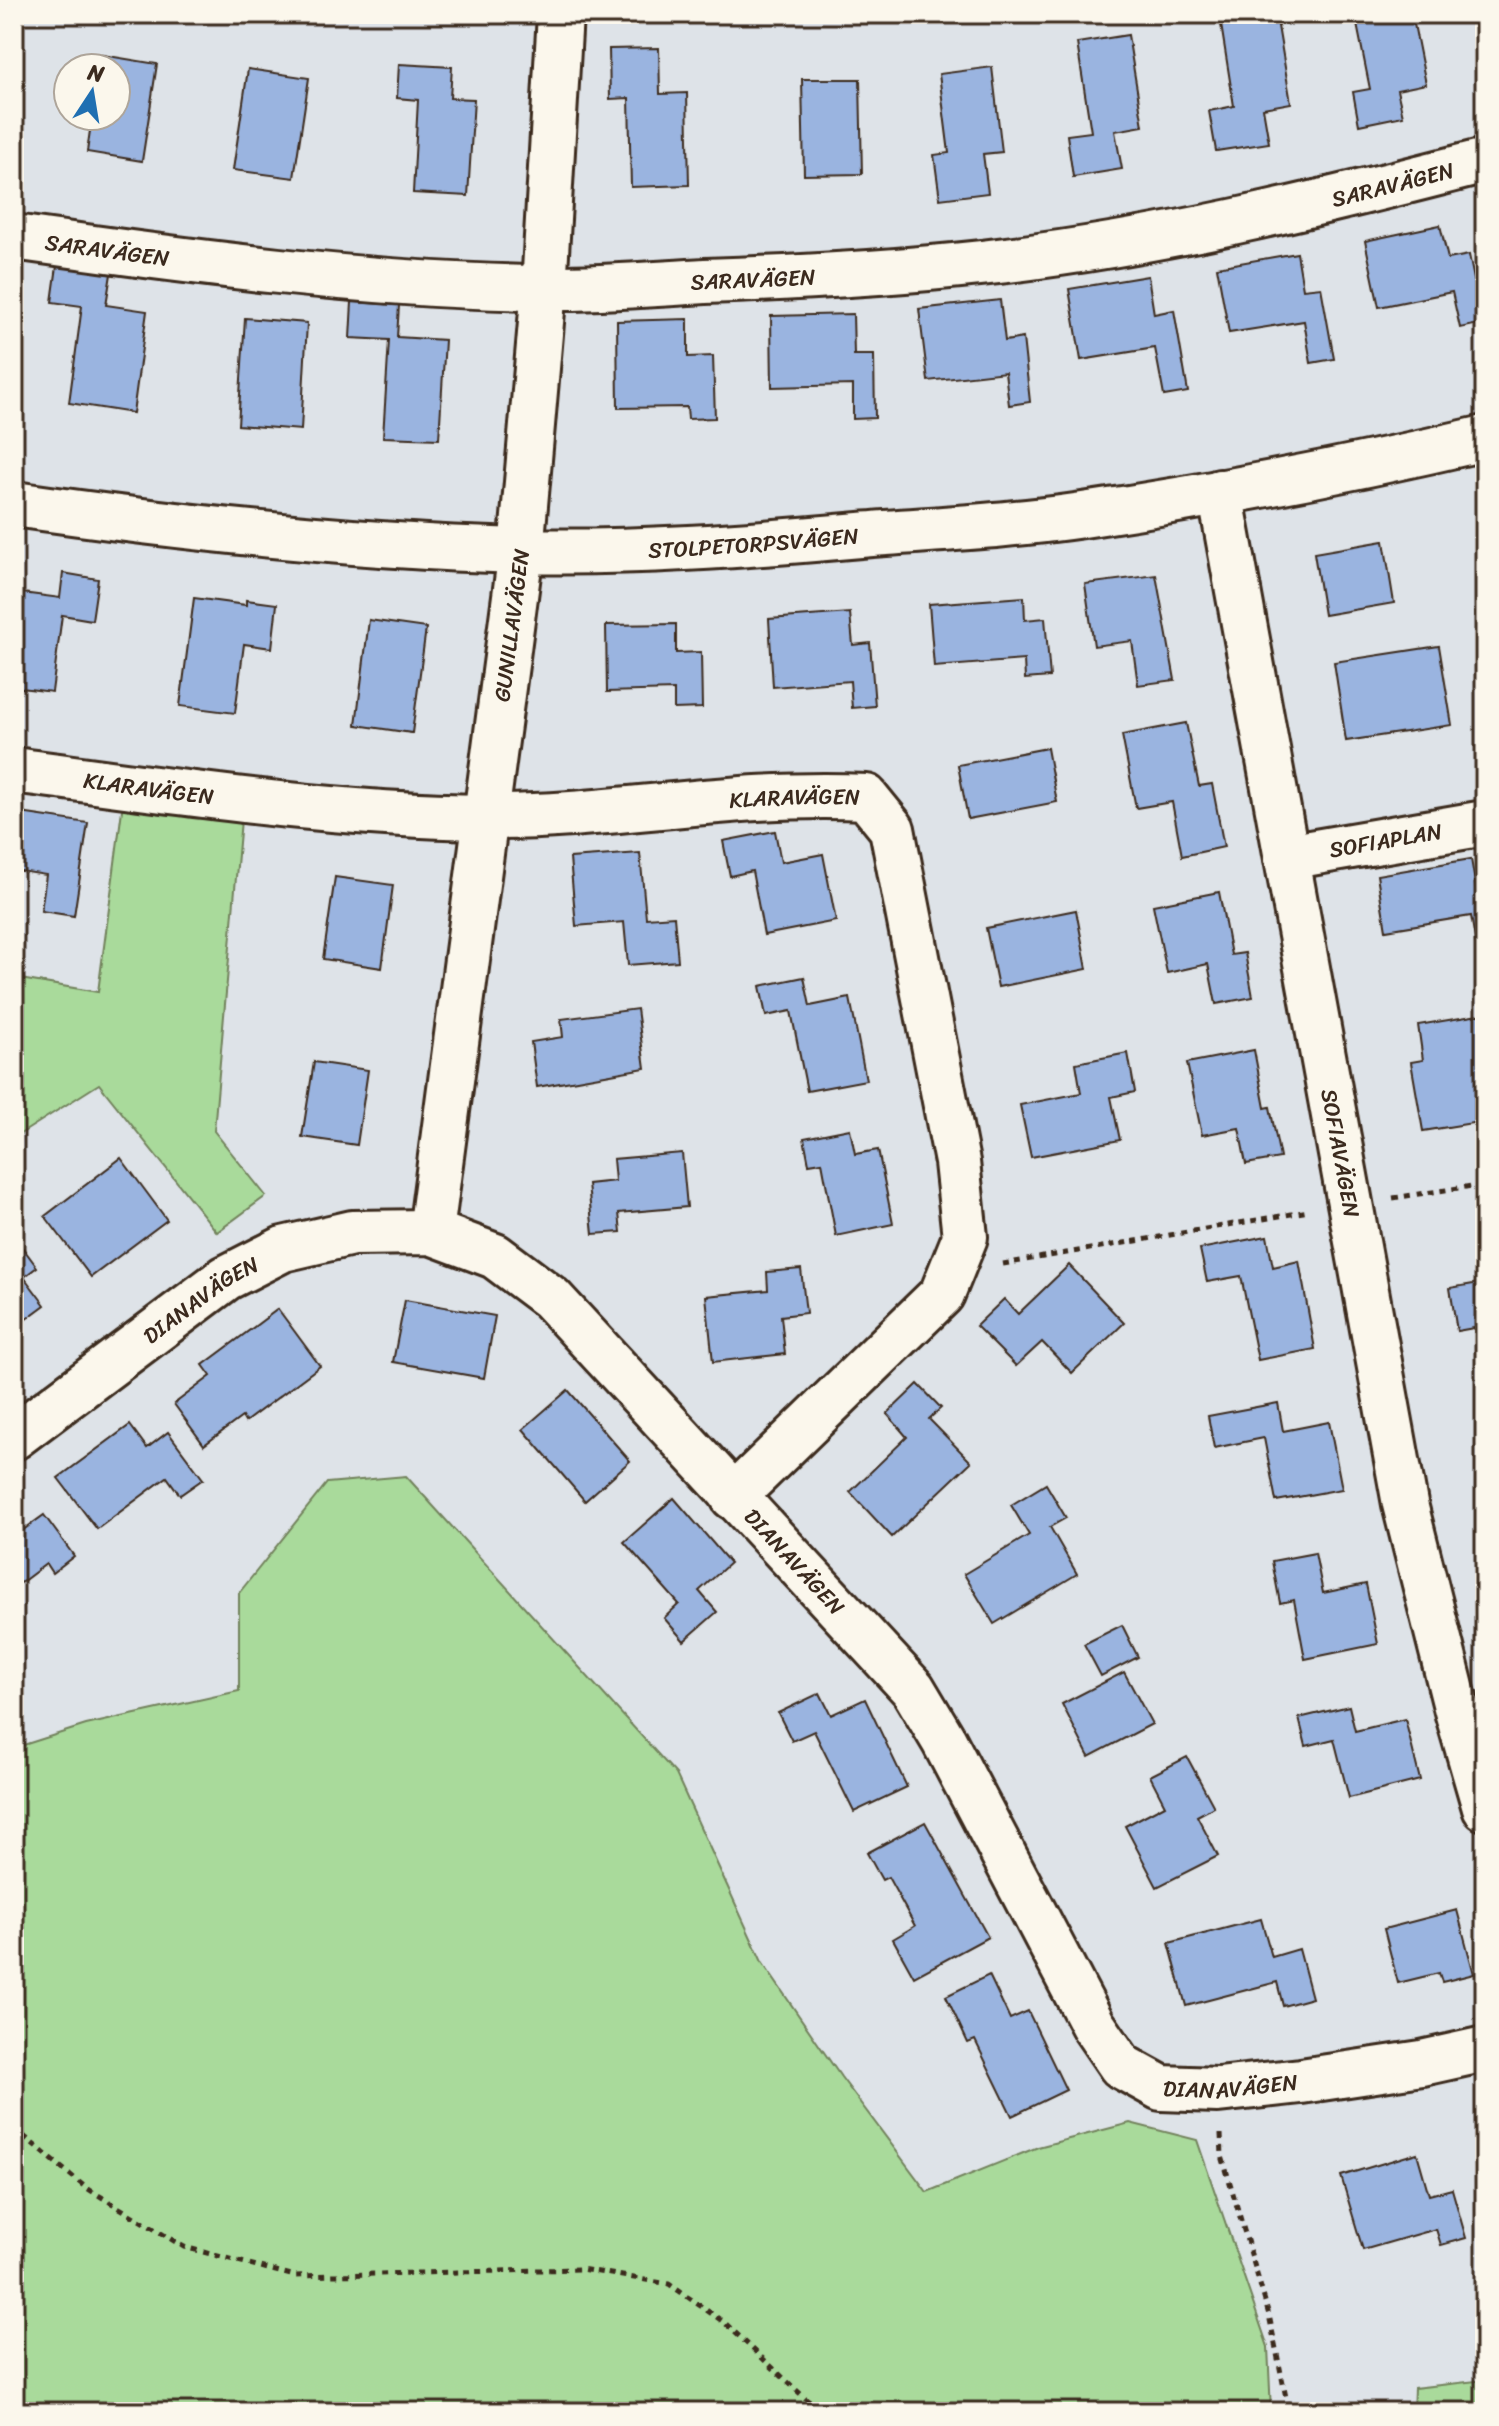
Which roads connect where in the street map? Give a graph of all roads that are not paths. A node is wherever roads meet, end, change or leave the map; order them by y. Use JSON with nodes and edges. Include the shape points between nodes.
{"nodes":[{"id":1,"x":560,"y":14,"type":"edge"},
{"id":2,"x":1485,"y":161,"type":"edge"},
{"id":3,"x":14,"y":237,"type":"edge"},
{"id":4,"x":544,"y":288,"type":"junction"},
{"id":5,"x":1485,"y":438,"type":"edge"},
{"id":6,"x":1220,"y":492,"type":"junction"},
{"id":7,"x":14,"y":504,"type":"edge"},
{"id":8,"x":521,"y":551,"type":"junction"},
{"id":9,"x":14,"y":770,"type":"edge"},
{"id":10,"x":484,"y":817,"type":"junction"},
{"id":11,"x":1485,"y":823,"type":"edge"},
{"id":12,"x":1287,"y":857,"type":"junction"},
{"id":13,"x":431,"y":1232,"type":"junction"},
{"id":14,"x":14,"y":1437,"type":"edge"},
{"id":15,"x":733,"y":1497,"type":"junction"},
{"id":16,"x":1485,"y":1808,"type":"edge"},
{"id":17,"x":1485,"y":2049,"type":"edge"}],
"edges":[{"from":1,"to":4,"type":"street","name":"GUNILLAVÄGEN"},
{"from":2,"to":4,"type":"street","name":"SARAVÄGEN","via":[[1205,227],[983,263]]},
{"from":3,"to":4,"type":"street","name":"SARAVÄGEN","via":[[263,272]]},
{"from":4,"to":8,"type":"street","name":"GUNILLAVÄGEN"},
{"from":5,"to":6,"type":"street","name":"STOLPETORPSVÄGEN"},
{"from":6,"to":8,"type":"street","name":"STOLPETORPSVÄGEN","via":[[1079,516],[807,540]]},
{"from":6,"to":12,"type":"street","name":"SOFIAVÄGEN"},
{"from":7,"to":8,"type":"street","name":"STOLPETORPSVÄGEN","via":[[310,541]]},
{"from":8,"to":10,"type":"street","name":"GUNILLAVÄGEN"},
{"from":9,"to":10,"type":"street","name":"KLARAVÄGEN","via":[[319,808]]},
{"from":10,"to":13,"type":"street","name":"GUNILLAVÄGEN"},
{"from":10,"to":15,"type":"street","name":"KLARAVÄGEN","via":[[811,794],[866,797],[892,829],[957,1162],[965,1237],[942,1294]]},
{"from":11,"to":12,"type":"street","name":"SOFIAPLAN"},
{"from":12,"to":16,"type":"street","name":"SOFIAVÄGEN","via":[[1405,1504]]},
{"from":13,"to":14,"type":"street","name":"DIANAVÄGEN","via":[[352,1233],[283,1249],[226,1278]]},
{"from":13,"to":15,"type":"street","name":"DIANAVÄGEN","via":[[495,1256],[551,1298]]},
{"from":15,"to":17,"type":"street","name":"DIANAVÄGEN","via":[[913,1689],[1093,2025],[1121,2066],[1161,2088],[1218,2090],[1422,2063]]}]}
